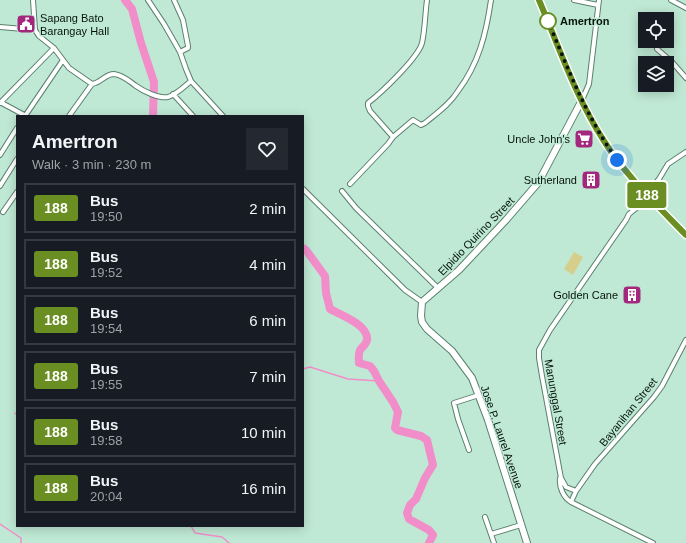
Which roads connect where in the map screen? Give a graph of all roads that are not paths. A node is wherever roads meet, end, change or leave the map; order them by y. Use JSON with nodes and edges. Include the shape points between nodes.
{"nodes":[{"id":1,"x":33,"y":0,"type":"edge"},
{"id":2,"x":148,"y":0,"type":"edge"},
{"id":3,"x":174,"y":0,"type":"edge"},
{"id":4,"x":427,"y":0,"type":"edge"},
{"id":5,"x":491,"y":0,"type":"edge"},
{"id":6,"x":539,"y":0,"type":"edge"},
{"id":7,"x":574,"y":0,"type":"edge"},
{"id":8,"x":599,"y":0,"type":"edge"},
{"id":9,"x":671,"y":0,"type":"edge"},
{"id":10,"x":598,"y":5,"type":"junction"},
{"id":11,"x":686,"y":8,"type":"edge"},
{"id":12,"x":0,"y":27,"type":"edge"},
{"id":13,"x":35,"y":30,"type":"junction"},
{"id":14,"x":54,"y":48,"type":"junction"},
{"id":15,"x":657,"y":49,"type":"dead end"},
{"id":16,"x":180,"y":52,"type":"junction"},
{"id":17,"x":63,"y":60,"type":"junction"},
{"id":18,"x":686,"y":78,"type":"edge"},
{"id":19,"x":191,"y":81,"type":"junction"},
{"id":20,"x":92,"y":84,"type":"junction"},
{"id":21,"x":173,"y":94,"type":"junction"},
{"id":22,"x":582,"y":100,"type":"junction"},
{"id":23,"x":0,"y":103,"type":"edge"},
{"id":24,"x":23,"y":115,"type":"edge"},
{"id":25,"x":26,"y":115,"type":"edge"},
{"id":26,"x":70,"y":115,"type":"edge"},
{"id":27,"x":192,"y":115,"type":"edge"},
{"id":28,"x":222,"y":115,"type":"edge"},
{"id":29,"x":16,"y":130,"type":"edge"},
{"id":30,"x":393,"y":137,"type":"junction"},
{"id":31,"x":686,"y":152,"type":"edge"},
{"id":32,"x":0,"y":155,"type":"edge"},
{"id":33,"x":16,"y":161,"type":"edge"},
{"id":34,"x":350,"y":184,"type":"dead end"},
{"id":35,"x":0,"y":186,"type":"edge"},
{"id":36,"x":304,"y":190,"type":"edge"},
{"id":37,"x":342,"y":191,"type":"dead end"},
{"id":38,"x":16,"y":193,"type":"edge"},
{"id":39,"x":648,"y":196,"type":"junction"},
{"id":40,"x":3,"y":212,"type":"dead end"},
{"id":41,"x":686,"y":235,"type":"edge"},
{"id":42,"x":438,"y":288,"type":"junction"},
{"id":43,"x":422,"y":302,"type":"junction"},
{"id":44,"x":686,"y":340,"type":"edge"},
{"id":45,"x":479,"y":395,"type":"junction"},
{"id":46,"x":469,"y":450,"type":"dead end"},
{"id":47,"x":560,"y":478,"type":"junction"},
{"id":48,"x":566,"y":486,"type":"junction"},
{"id":49,"x":576,"y":491,"type":"junction"},
{"id":50,"x":562,"y":493,"type":"junction"},
{"id":51,"x":571,"y":502,"type":"junction"},
{"id":52,"x":485,"y":517,"type":"dead end"},
{"id":53,"x":521,"y":525,"type":"junction"},
{"id":54,"x":491,"y":534,"type":"junction"},
{"id":55,"x":494,"y":543,"type":"edge"},
{"id":56,"x":527,"y":543,"type":"edge"},
{"id":57,"x":653,"y":543,"type":"edge"}],
"edges":[{"from":1,"to":13,"type":"street"},
{"from":2,"to":16,"type":"street"},
{"from":3,"to":16,"type":"street","via":[[183,20],[188,46]]},
{"from":4,"to":30,"type":"street","via":[[422,44],[404,69],[368,103],[370,111]]},
{"from":5,"to":30,"type":"street","via":[[480,51],[458,92],[425,123],[421,125],[412,120]]},
{"from":6,"to":22,"type":"street"},
{"from":7,"to":10,"type":"street"},
{"from":8,"to":10,"type":"street","name":"Elpidio Quirino Street"},
{"from":9,"to":11,"type":"street"},
{"from":10,"to":22,"type":"street","name":"Elpidio Quirino Street","via":[[589,84]]},
{"from":12,"to":13,"type":"street"},
{"from":13,"to":14,"type":"street"},
{"from":14,"to":17,"type":"street"},
{"from":14,"to":23,"type":"street"},
{"from":15,"to":18,"type":"street"},
{"from":16,"to":19,"type":"street"},
{"from":17,"to":20,"type":"street","via":[[69,68]]},
{"from":17,"to":25,"type":"street"},
{"from":19,"to":21,"type":"street"},
{"from":19,"to":28,"type":"street"},
{"from":20,"to":21,"type":"street","via":[[114,74],[126,78],[146,91],[166,97]]},
{"from":20,"to":26,"type":"street"},
{"from":21,"to":27,"type":"street"},
{"from":22,"to":39,"type":"street","via":[[604,142],[634,182]]},
{"from":22,"to":42,"type":"street","name":"Elpidio Quirino Street","via":[[538,184],[451,278]]},
{"from":23,"to":24,"type":"street"},
{"from":29,"to":32,"type":"street"},
{"from":30,"to":34,"type":"street"},
{"from":31,"to":39,"type":"street","name":"Manunggal Street","via":[[668,164]]},
{"from":33,"to":35,"type":"street"},
{"from":36,"to":43,"type":"street","via":[[405,290]]},
{"from":37,"to":42,"type":"street","via":[[356,208]]},
{"from":38,"to":40,"type":"street"},
{"from":39,"to":41,"type":"street"},
{"from":39,"to":47,"type":"street","name":"Manunggal Street","via":[[629,214],[550,330],[540,350],[539,358]]},
{"from":42,"to":43,"type":"street","name":"Elpidio Quirino Street"},
{"from":43,"to":45,"type":"street","name":"Jose P. Laurel Avenue","via":[[422,322],[456,356],[472,378]]},
{"from":44,"to":49,"type":"street","name":"Bayanihan Street","via":[[654,397],[595,464]]},
{"from":45,"to":46,"type":"street","via":[[454,403]]},
{"from":45,"to":53,"type":"street","name":"Jose P. Laurel Avenue"},
{"from":47,"to":48,"type":"street","name":"Manunggal Street"},
{"from":47,"to":50,"type":"street","name":"Manunggal Street"},
{"from":48,"to":49,"type":"street","name":"Manunggal Street"},
{"from":48,"to":50,"type":"street"},
{"from":49,"to":51,"type":"street","name":"Bayanihan Street"},
{"from":50,"to":51,"type":"street"},
{"from":51,"to":57,"type":"street"},
{"from":52,"to":54,"type":"street"},
{"from":53,"to":54,"type":"street"},
{"from":53,"to":56,"type":"street","name":"Jose P. Laurel Avenue"},
{"from":54,"to":55,"type":"street"}]}
